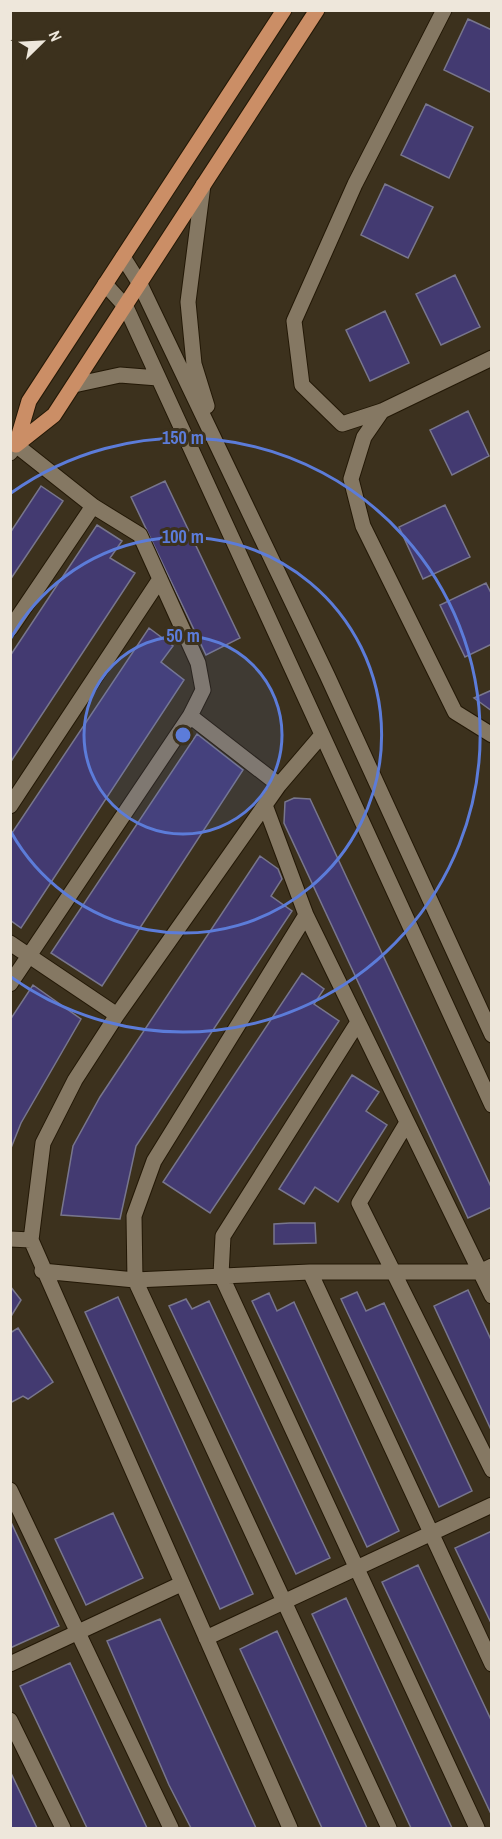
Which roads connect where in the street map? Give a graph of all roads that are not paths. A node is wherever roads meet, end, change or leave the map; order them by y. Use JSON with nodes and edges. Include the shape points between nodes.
{"nodes":[{"id":1,"x":284,"y":10,"type":"edge"},
{"id":2,"x":317,"y":10,"type":"edge"},
{"id":3,"x":444,"y":10,"type":"edge"},
{"id":4,"x":203,"y":183,"type":"junction"},
{"id":5,"x":123,"y":257,"type":"junction"},
{"id":6,"x":105,"y":284,"type":"junction"},
{"id":7,"x":140,"y":284,"type":"junction"},
{"id":8,"x":126,"y":307,"type":"junction"},
{"id":9,"x":492,"y":358,"type":"edge"},
{"id":10,"x":158,"y":378,"type":"junction"},
{"id":11,"x":74,"y":385,"type":"junction"},
{"id":12,"x":382,"y":411,"type":"junction"},
{"id":13,"x":13,"y":449,"type":"edge"},
{"id":14,"x":223,"y":458,"type":"junction"},
{"id":15,"x":93,"y":506,"type":"junction"},
{"id":16,"x":160,"y":579,"type":"junction"},
{"id":17,"x":10,"y":629,"type":"edge"},
{"id":18,"x":190,"y":716,"type":"junction"},
{"id":19,"x":492,"y":735,"type":"edge"},
{"id":20,"x":321,"y":736,"type":"junction"},
{"id":21,"x":279,"y":784,"type":"junction"},
{"id":22,"x":265,"y":805,"type":"junction"},
{"id":23,"x":10,"y":806,"type":"edge"},
{"id":24,"x":306,"y":915,"type":"junction"},
{"id":25,"x":10,"y":943,"type":"edge"},
{"id":26,"x":28,"y":956,"type":"junction"},
{"id":27,"x":10,"y":984,"type":"edge"},
{"id":28,"x":117,"y":1015,"type":"junction"},
{"id":29,"x":358,"y":1022,"type":"junction"},
{"id":30,"x":492,"y":1035,"type":"edge"},
{"id":31,"x":492,"y":1105,"type":"edge"},
{"id":32,"x":406,"y":1124,"type":"junction"},
{"id":33,"x":10,"y":1239,"type":"edge"},
{"id":34,"x":31,"y":1240,"type":"junction"},
{"id":35,"x":486,"y":1269,"type":"edge"},
{"id":36,"x":42,"y":1271,"type":"junction"},
{"id":37,"x":310,"y":1272,"type":"junction"},
{"id":38,"x":392,"y":1273,"type":"junction"},
{"id":39,"x":221,"y":1275,"type":"junction"},
{"id":40,"x":135,"y":1280,"type":"junction"},
{"id":41,"x":492,"y":1296,"type":"edge"},
{"id":42,"x":492,"y":1470,"type":"edge"},
{"id":43,"x":10,"y":1490,"type":"edge"},
{"id":44,"x":492,"y":1505,"type":"edge"},
{"id":45,"x":429,"y":1533,"type":"junction"},
{"id":46,"x":356,"y":1567,"type":"junction"},
{"id":47,"x":181,"y":1584,"type":"junction"},
{"id":48,"x":282,"y":1601,"type":"junction"},
{"id":49,"x":77,"y":1634,"type":"junction"},
{"id":50,"x":206,"y":1638,"type":"junction"},
{"id":51,"x":10,"y":1664,"type":"edge"},
{"id":52,"x":492,"y":1664,"type":"edge"},
{"id":53,"x":10,"y":1720,"type":"edge"},
{"id":54,"x":63,"y":1828,"type":"edge"},
{"id":55,"x":171,"y":1828,"type":"edge"},
{"id":56,"x":290,"y":1828,"type":"edge"},
{"id":57,"x":389,"y":1828,"type":"edge"},
{"id":58,"x":477,"y":1828,"type":"edge"}],
"edges":[{"from":1,"to":5,"type":"main road"},
{"from":2,"to":4,"type":"main road"},
{"from":3,"to":12,"type":"street","via":[[355,184],[294,321],[302,385],[342,424]]},
{"from":4,"to":7,"type":"main road"},
{"from":4,"to":14,"type":"street","via":[[190,270],[189,333],[194,364]]},
{"from":5,"to":6,"type":"main road"},
{"from":5,"to":7,"type":"street"},
{"from":6,"to":8,"type":"street"},
{"from":6,"to":13,"type":"main road","via":[[29,401]]},
{"from":7,"to":8,"type":"main road"},
{"from":7,"to":14,"type":"street"},
{"from":8,"to":10,"type":"street"},
{"from":8,"to":11,"type":"main road"},
{"from":9,"to":12,"type":"street"},
{"from":10,"to":11,"type":"street","via":[[120,375]]},
{"from":10,"to":20,"type":"street"},
{"from":11,"to":13,"type":"main road","via":[[54,415]]},
{"from":12,"to":19,"type":"street","via":[[364,437],[351,479],[363,526],[455,712]]},
{"from":13,"to":15,"type":"street"},
{"from":14,"to":30,"type":"street"},
{"from":15,"to":16,"type":"street","via":[[140,535]]},
{"from":15,"to":17,"type":"street"},
{"from":16,"to":18,"type":"street","via":[[198,663],[203,690]]},
{"from":16,"to":23,"type":"street"},
{"from":18,"to":21,"type":"street"},
{"from":18,"to":26,"type":"street"},
{"from":20,"to":21,"type":"street"},
{"from":20,"to":31,"type":"street"},
{"from":21,"to":22,"type":"street"},
{"from":22,"to":24,"type":"street"},
{"from":22,"to":28,"type":"street"},
{"from":24,"to":29,"type":"street"},
{"from":24,"to":40,"type":"street","via":[[154,1161],[134,1216]]},
{"from":25,"to":26,"type":"street"},
{"from":26,"to":27,"type":"street"},
{"from":26,"to":28,"type":"street"},
{"from":28,"to":34,"type":"street","via":[[75,1080],[43,1143]]},
{"from":29,"to":32,"type":"street"},
{"from":29,"to":39,"type":"street","via":[[223,1236]]},
{"from":32,"to":35,"type":"street"},
{"from":32,"to":38,"type":"street","via":[[359,1203]]},
{"from":33,"to":34,"type":"street"},
{"from":34,"to":36,"type":"street"},
{"from":35,"to":38,"type":"street"},
{"from":35,"to":41,"type":"street"},
{"from":36,"to":40,"type":"street"},
{"from":36,"to":47,"type":"street"},
{"from":37,"to":38,"type":"street"},
{"from":37,"to":39,"type":"street"},
{"from":37,"to":45,"type":"street"},
{"from":38,"to":42,"type":"street"},
{"from":39,"to":40,"type":"street"},
{"from":39,"to":46,"type":"street"},
{"from":40,"to":48,"type":"street"},
{"from":43,"to":49,"type":"street"},
{"from":44,"to":45,"type":"street"},
{"from":45,"to":46,"type":"street"},
{"from":45,"to":52,"type":"street"},
{"from":46,"to":48,"type":"street"},
{"from":46,"to":58,"type":"street"},
{"from":47,"to":49,"type":"street"},
{"from":47,"to":50,"type":"street"},
{"from":48,"to":50,"type":"street"},
{"from":48,"to":57,"type":"street"},
{"from":49,"to":51,"type":"street"},
{"from":49,"to":55,"type":"street"},
{"from":50,"to":56,"type":"street"},
{"from":53,"to":54,"type":"street"}]}
